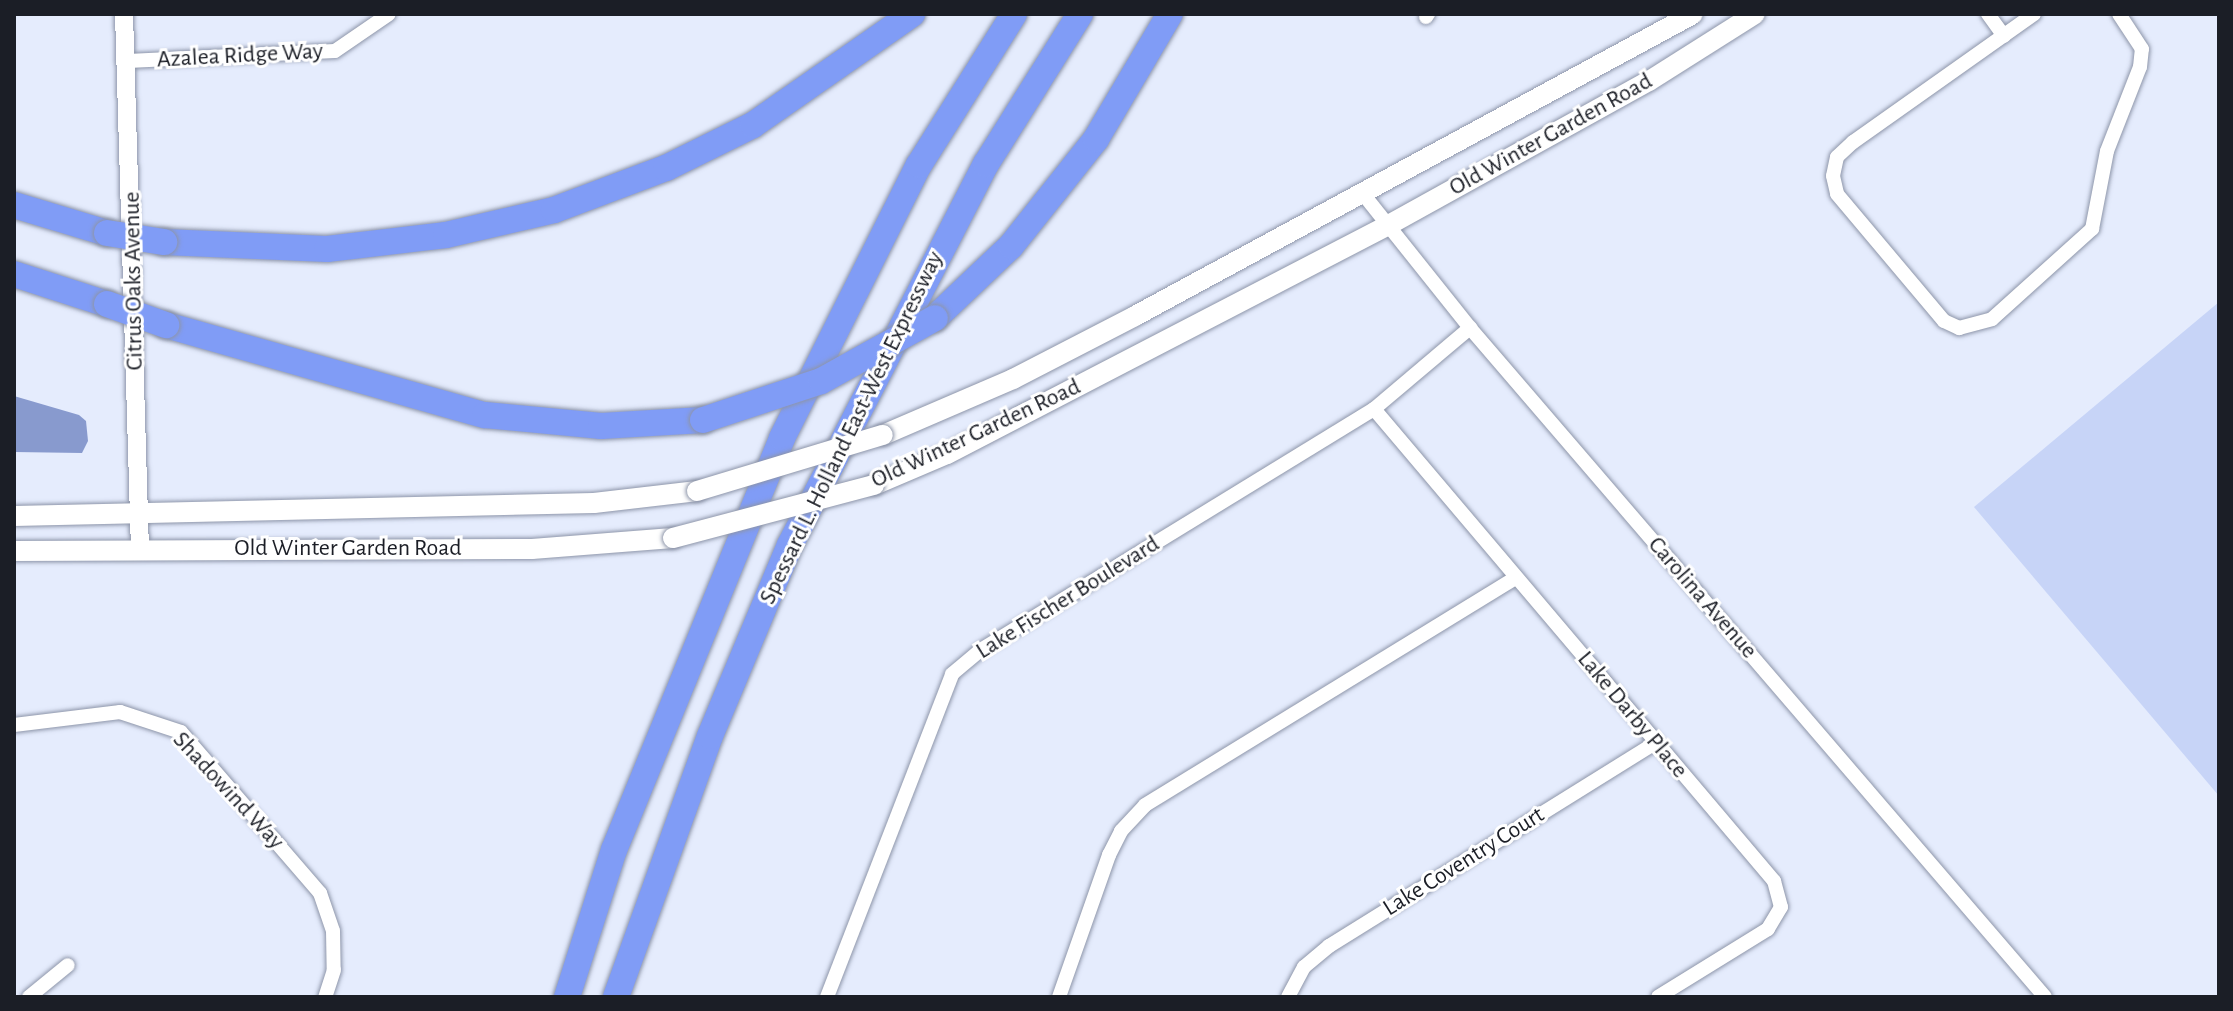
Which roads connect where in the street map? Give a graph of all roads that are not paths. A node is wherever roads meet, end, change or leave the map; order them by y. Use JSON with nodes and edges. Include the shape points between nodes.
{"nodes":[{"id":1,"x":124,"y":14,"type":"edge"},
{"id":2,"x":389,"y":14,"type":"edge"},
{"id":3,"x":912,"y":14,"type":"edge"},
{"id":4,"x":1014,"y":14,"type":"edge"},
{"id":5,"x":1080,"y":14,"type":"edge"},
{"id":6,"x":1170,"y":14,"type":"edge"},
{"id":7,"x":1693,"y":14,"type":"edge"},
{"id":8,"x":1755,"y":14,"type":"edge"},
{"id":9,"x":1988,"y":14,"type":"edge"},
{"id":10,"x":2034,"y":14,"type":"edge"},
{"id":11,"x":2119,"y":14,"type":"edge"},
{"id":12,"x":2004,"y":36,"type":"junction"},
{"id":13,"x":128,"y":61,"type":"junction"},
{"id":14,"x":1364,"y":195,"type":"junction"},
{"id":15,"x":14,"y":205,"type":"edge"},
{"id":16,"x":1387,"y":226,"type":"junction"},
{"id":17,"x":14,"y":274,"type":"edge"},
{"id":18,"x":1470,"y":328,"type":"junction"},
{"id":19,"x":1374,"y":409,"type":"junction"},
{"id":20,"x":140,"y":514,"type":"junction"},
{"id":21,"x":14,"y":516,"type":"edge"},
{"id":22,"x":140,"y":549,"type":"junction"},
{"id":23,"x":14,"y":551,"type":"edge"},
{"id":24,"x":1516,"y":578,"type":"junction"},
{"id":25,"x":14,"y":725,"type":"edge"},
{"id":26,"x":1655,"y":743,"type":"junction"},
{"id":27,"x":68,"y":965,"type":"dead end"},
{"id":28,"x":29,"y":997,"type":"edge"},
{"id":29,"x":325,"y":997,"type":"edge"},
{"id":30,"x":567,"y":997,"type":"edge"},
{"id":31,"x":616,"y":997,"type":"edge"},
{"id":32,"x":827,"y":997,"type":"edge"},
{"id":33,"x":1059,"y":997,"type":"edge"},
{"id":34,"x":1288,"y":997,"type":"edge"},
{"id":35,"x":1658,"y":997,"type":"edge"},
{"id":36,"x":2045,"y":997,"type":"edge"}],
"edges":[{"from":1,"to":13,"type":"street","name":"Citrus Oaks Avenue"},
{"from":2,"to":13,"type":"street","name":"Azalea Ridge Way","via":[[335,51]]},
{"from":3,"to":15,"type":"highway","bridge":true,"via":[[753,125],[666,168],[554,210],[446,235],[327,249],[164,242],[107,233]]},
{"from":4,"to":30,"type":"highway","via":[[919,165],[782,438],[614,850]]},
{"from":5,"to":31,"type":"highway","name":"Spessard L. Holland East-West Expressway","via":[[986,164],[790,545],[710,736]]},
{"from":6,"to":17,"type":"highway","bridge":true,"via":[[1096,139],[1011,246],[935,318],[821,381],[703,420],[601,426],[485,415],[166,325]]},
{"from":7,"to":14,"type":"main road","name":"Old Winter Garden Road"},
{"from":8,"to":16,"type":"main road","name":"Old Winter Garden Road","via":[[1649,81]]},
{"from":9,"to":12,"type":"street"},
{"from":10,"to":12,"type":"street"},
{"from":11,"to":12,"type":"street","via":[[2142,49],[2140,67],[2107,151],[2092,229],[1992,319],[1959,328],[1944,321],[1847,206],[1833,176],[1837,157],[1853,142]]},
{"from":13,"to":20,"type":"street","name":"Citrus Oaks Avenue"},
{"from":14,"to":16,"type":"street","name":"Carolina Avenue"},
{"from":14,"to":20,"type":"main road","name":"Old Winter Garden Road","bridge":true,"via":[[1013,379],[883,435],[697,491],[594,503]]},
{"from":16,"to":18,"type":"street","name":"Carolina Avenue"},
{"from":16,"to":22,"type":"main road","name":"Old Winter Garden Road","bridge":true,"via":[[947,454],[874,485],[673,538],[532,549]]},
{"from":18,"to":19,"type":"street","name":"Lake Fischer Boulevard"},
{"from":18,"to":36,"type":"street","name":"Carolina Avenue"},
{"from":19,"to":24,"type":"street","name":"Lake Darby Place"},
{"from":19,"to":32,"type":"street","name":"Lake Fischer Boulevard","via":[[979,651],[952,674]]},
{"from":20,"to":21,"type":"main road","name":"Old Winter Garden Road"},
{"from":20,"to":22,"type":"street","name":"Citrus Oaks Avenue"},
{"from":22,"to":23,"type":"main road","name":"Old Winter Garden Road"},
{"from":24,"to":26,"type":"street","name":"Lake Darby Place"},
{"from":24,"to":33,"type":"street","via":[[1145,805],[1109,855]]},
{"from":25,"to":29,"type":"street","name":"Shadowind Way","via":[[120,712],[181,732],[320,893],[333,931],[334,970]]},
{"from":26,"to":34,"type":"street","name":"Lake Coventry Court","via":[[1329,946],[1304,967]]},
{"from":26,"to":35,"type":"street","name":"Lake Darby Place","via":[[1774,881],[1781,907],[1768,929]]},
{"from":27,"to":28,"type":"street"}]}
